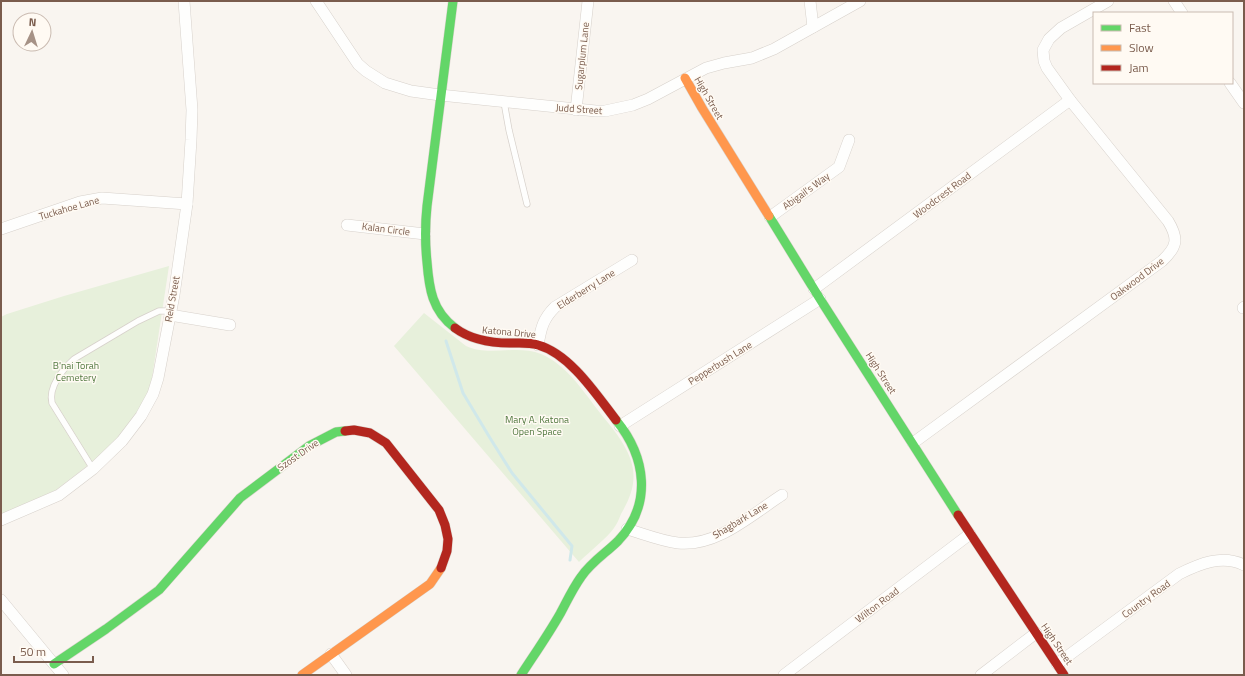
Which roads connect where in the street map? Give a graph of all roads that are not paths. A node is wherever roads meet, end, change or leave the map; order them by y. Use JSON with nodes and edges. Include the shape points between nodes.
{"nodes":[{"id":1,"x":184,"y":1,"type":"edge"},
{"id":2,"x":316,"y":1,"type":"edge"},
{"id":3,"x":452,"y":1,"type":"edge"},
{"id":4,"x":588,"y":1,"type":"edge"},
{"id":5,"x":810,"y":1,"type":"edge"},
{"id":6,"x":860,"y":1,"type":"edge"},
{"id":7,"x":1108,"y":1,"type":"edge"},
{"id":8,"x":1174,"y":1,"type":"edge"},
{"id":9,"x":1181,"y":12,"type":"edge"},
{"id":10,"x":813,"y":27,"type":"junction"},
{"id":11,"x":685,"y":78,"type":"junction"},
{"id":12,"x":1231,"y":84,"type":"edge"},
{"id":13,"x":440,"y":95,"type":"junction"},
{"id":14,"x":1070,"y":100,"type":"junction"},
{"id":15,"x":504,"y":102,"type":"junction"},
{"id":16,"x":1244,"y":102,"type":"edge"},
{"id":17,"x":576,"y":110,"type":"junction"},
{"id":18,"x":849,"y":140,"type":"dead end"},
{"id":19,"x":187,"y":204,"type":"junction"},
{"id":20,"x":527,"y":204,"type":"dead end"},
{"id":21,"x":770,"y":217,"type":"junction"},
{"id":22,"x":348,"y":225,"type":"dead end"},
{"id":23,"x":1,"y":228,"type":"edge"},
{"id":24,"x":425,"y":234,"type":"junction"},
{"id":25,"x":632,"y":260,"type":"dead end"},
{"id":26,"x":814,"y":289,"type":"junction"},
{"id":27,"x":820,"y":299,"type":"junction"},
{"id":28,"x":170,"y":313,"type":"junction"},
{"id":29,"x":230,"y":325,"type":"dead end"},
{"id":30,"x":538,"y":345,"type":"junction"},
{"id":31,"x":620,"y":426,"type":"junction"},
{"id":32,"x":913,"y":443,"type":"junction"},
{"id":33,"x":92,"y":469,"type":"junction"},
{"id":34,"x":782,"y":495,"type":"dead end"},
{"id":35,"x":1,"y":520,"type":"edge"},
{"id":36,"x":627,"y":529,"type":"junction"},
{"id":37,"x":970,"y":534,"type":"junction"},
{"id":38,"x":1244,"y":565,"type":"edge"},
{"id":39,"x":1,"y":600,"type":"edge"},
{"id":40,"x":1036,"y":633,"type":"junction"},
{"id":41,"x":332,"y":654,"type":"junction"},
{"id":42,"x":54,"y":664,"type":"junction"},
{"id":43,"x":1057,"y":664,"type":"junction"},
{"id":44,"x":63,"y":675,"type":"edge"},
{"id":45,"x":302,"y":675,"type":"edge"},
{"id":46,"x":346,"y":675,"type":"edge"},
{"id":47,"x":520,"y":675,"type":"edge"},
{"id":48,"x":784,"y":675,"type":"edge"},
{"id":49,"x":982,"y":675,"type":"edge"},
{"id":50,"x":1064,"y":675,"type":"edge"}],
"edges":[{"from":1,"to":19,"type":"street","name":"Reid Street","via":[[192,110]]},
{"from":2,"to":13,"type":"street","name":"Judd Street","via":[[358,64],[366,71],[396,88]]},
{"from":3,"to":13,"type":"street","name":"Katona Drive"},
{"from":4,"to":17,"type":"street","name":"Sugarplum Lane"},
{"from":5,"to":10,"type":"street"},
{"from":6,"to":10,"type":"street","name":"Judd Street"},
{"from":7,"to":14,"type":"street","name":"Oakwood Drive","via":[[1061,28],[1045,44],[1044,61]]},
{"from":8,"to":9,"type":"street"},
{"from":10,"to":11,"type":"street","name":"Judd Street","via":[[752,58],[715,65]]},
{"from":11,"to":17,"type":"street","name":"Judd Street","via":[[633,106],[605,111]]},
{"from":11,"to":21,"type":"street","name":"High Street"},
{"from":12,"to":16,"type":"street"},
{"from":13,"to":15,"type":"street","name":"Judd Street"},
{"from":13,"to":24,"type":"street","name":"Katona Drive"},
{"from":14,"to":26,"type":"street","name":"Woodcrest Road"},
{"from":14,"to":32,"type":"street","name":"Oakwood Drive","via":[[1168,221],[1176,241],[1172,252]]},
{"from":15,"to":17,"type":"street","name":"Judd Street"},
{"from":15,"to":20,"type":"lane"},
{"from":18,"to":21,"type":"street","name":"Abigail's Way","via":[[839,167]]},
{"from":19,"to":23,"type":"street","name":"Tuckahoe Lane","via":[[102,198],[80,202]]},
{"from":19,"to":28,"type":"street","name":"Reid Street"},
{"from":21,"to":26,"type":"street","name":"High Street"},
{"from":22,"to":24,"type":"street","name":"Kalan Circle"},
{"from":24,"to":30,"type":"street","name":"Katona Drive","via":[[429,286],[433,299],[447,320],[464,334],[477,340]]},
{"from":25,"to":30,"type":"street","name":"Elderberry Lane","via":[[548,314],[543,322]]},
{"from":26,"to":27,"type":"street","name":"High Street"},
{"from":27,"to":31,"type":"street","name":"Pepperbush Lane"},
{"from":27,"to":32,"type":"street","name":"High Street"},
{"from":28,"to":29,"type":"street"},
{"from":28,"to":33,"type":"street","name":"Reid Street","via":[[158,378],[150,401],[142,416],[122,441]]},
{"from":28,"to":33,"type":"lane","via":[[159,311],[138,321],[74,359],[65,367],[52,391],[52,403]]},
{"from":30,"to":31,"type":"street","name":"Katona Drive","via":[[562,358],[598,397]]},
{"from":31,"to":36,"type":"street","name":"Katona Drive","via":[[637,453],[642,476],[640,502]]},
{"from":32,"to":37,"type":"street","name":"High Street"},
{"from":33,"to":35,"type":"street","name":"Reid Street","via":[[59,495]]},
{"from":34,"to":36,"type":"street","name":"Shagbark Lane","via":[[731,529],[700,542],[678,543],[661,540]]},
{"from":36,"to":47,"type":"street","name":"Katona Drive","via":[[583,573],[557,619]]},
{"from":37,"to":40,"type":"street","name":"High Street"},
{"from":37,"to":48,"type":"street","name":"Wilton Road"},
{"from":38,"to":43,"type":"street","name":"Country Road","via":[[1226,560],[1209,562],[1179,574]]},
{"from":39,"to":42,"type":"street"},
{"from":40,"to":43,"type":"street","name":"High Street"},
{"from":40,"to":49,"type":"street"},
{"from":41,"to":42,"type":"street","name":"Szost Drive","via":[[430,584],[442,567],[447,551],[448,540],[438,510],[386,443],[370,433],[354,430],[336,432],[309,446],[240,498],[159,590]]},
{"from":41,"to":45,"type":"street","name":"Szost Drive"},
{"from":41,"to":46,"type":"street"},
{"from":42,"to":44,"type":"street"},
{"from":43,"to":50,"type":"street","name":"High Street"}]}
